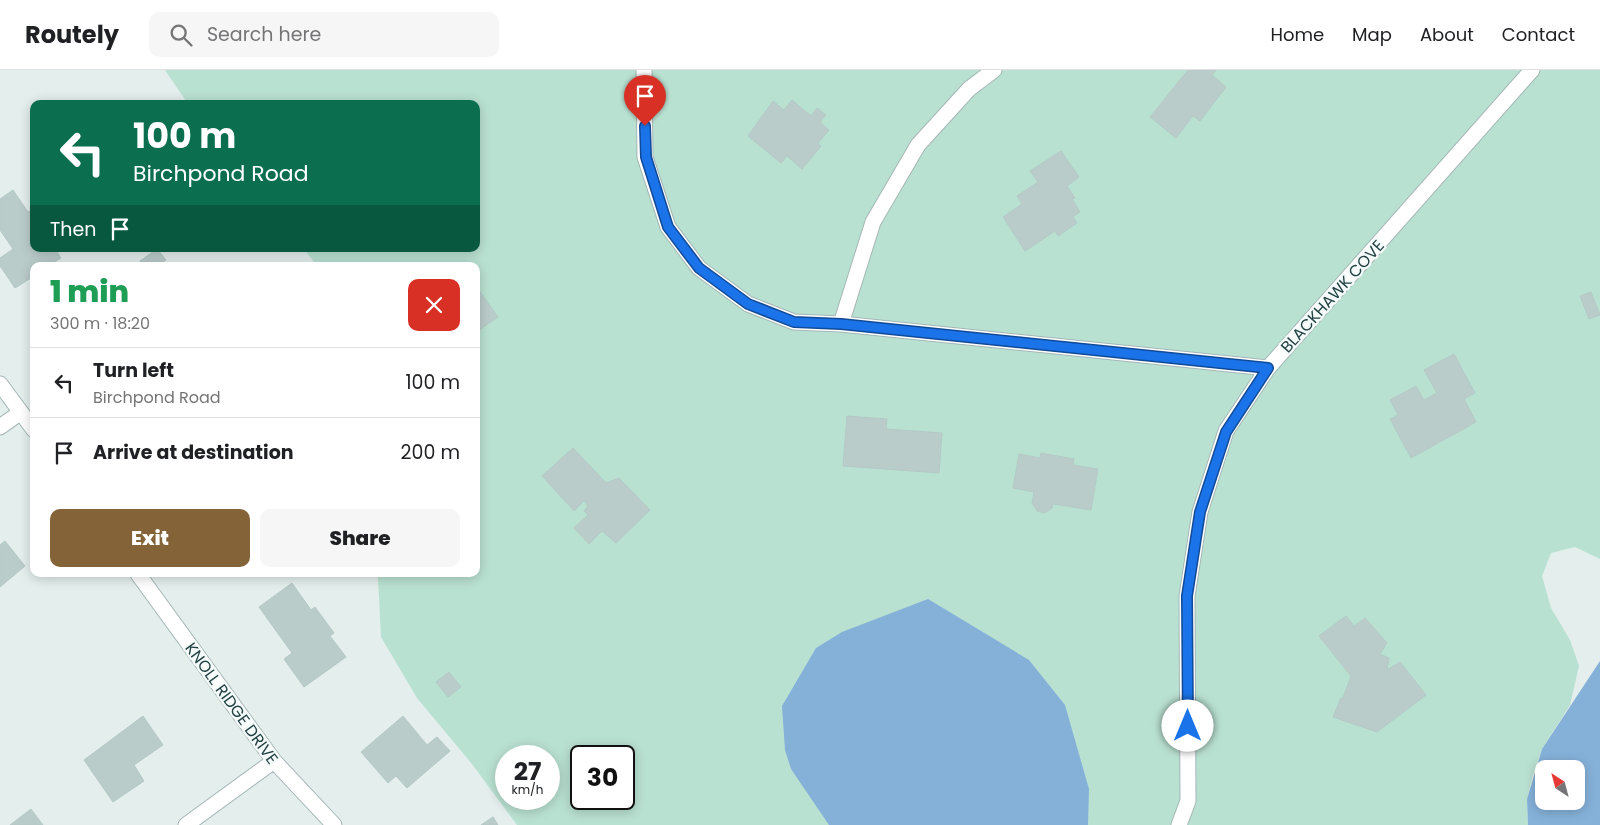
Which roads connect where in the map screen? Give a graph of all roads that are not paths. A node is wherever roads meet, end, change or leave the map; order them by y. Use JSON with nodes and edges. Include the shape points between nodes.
{"nodes":[{"id":1,"x":644,"y":70,"type":"edge"},
{"id":2,"x":994,"y":70,"type":"edge"},
{"id":3,"x":1532,"y":70,"type":"edge"},
{"id":4,"x":841,"y":324,"type":"junction"},
{"id":5,"x":1268,"y":368,"type":"junction"},
{"id":6,"x":0,"y":384,"type":"edge"},
{"id":7,"x":21,"y":412,"type":"junction"},
{"id":8,"x":30,"y":424,"type":"edge"},
{"id":9,"x":0,"y":427,"type":"edge"},
{"id":10,"x":140,"y":577,"type":"edge"},
{"id":11,"x":274,"y":761,"type":"junction"},
{"id":12,"x":186,"y":825,"type":"edge"},
{"id":13,"x":334,"y":825,"type":"edge"},
{"id":14,"x":1179,"y":825,"type":"edge"}],
"edges":[{"from":1,"to":4,"type":"street","via":[[646,157],[668,227],[699,268],[748,304],[794,322]]},
{"from":2,"to":4,"type":"street","via":[[969,89],[918,145],[873,222]]},
{"from":3,"to":5,"type":"street","name":"BLACKHAWK COVE"},
{"from":4,"to":5,"type":"street"},
{"from":5,"to":14,"type":"street","name":"BLACKHAWK COVE","via":[[1226,432],[1200,512],[1187,596],[1188,801]]},
{"from":6,"to":7,"type":"street"},
{"from":7,"to":8,"type":"street"},
{"from":7,"to":9,"type":"street"},
{"from":10,"to":11,"type":"street","name":"KNOLL RIDGE DRIVE"},
{"from":11,"to":12,"type":"street"},
{"from":11,"to":13,"type":"street","name":"KNOLL RIDGE DRIVE"}]}
